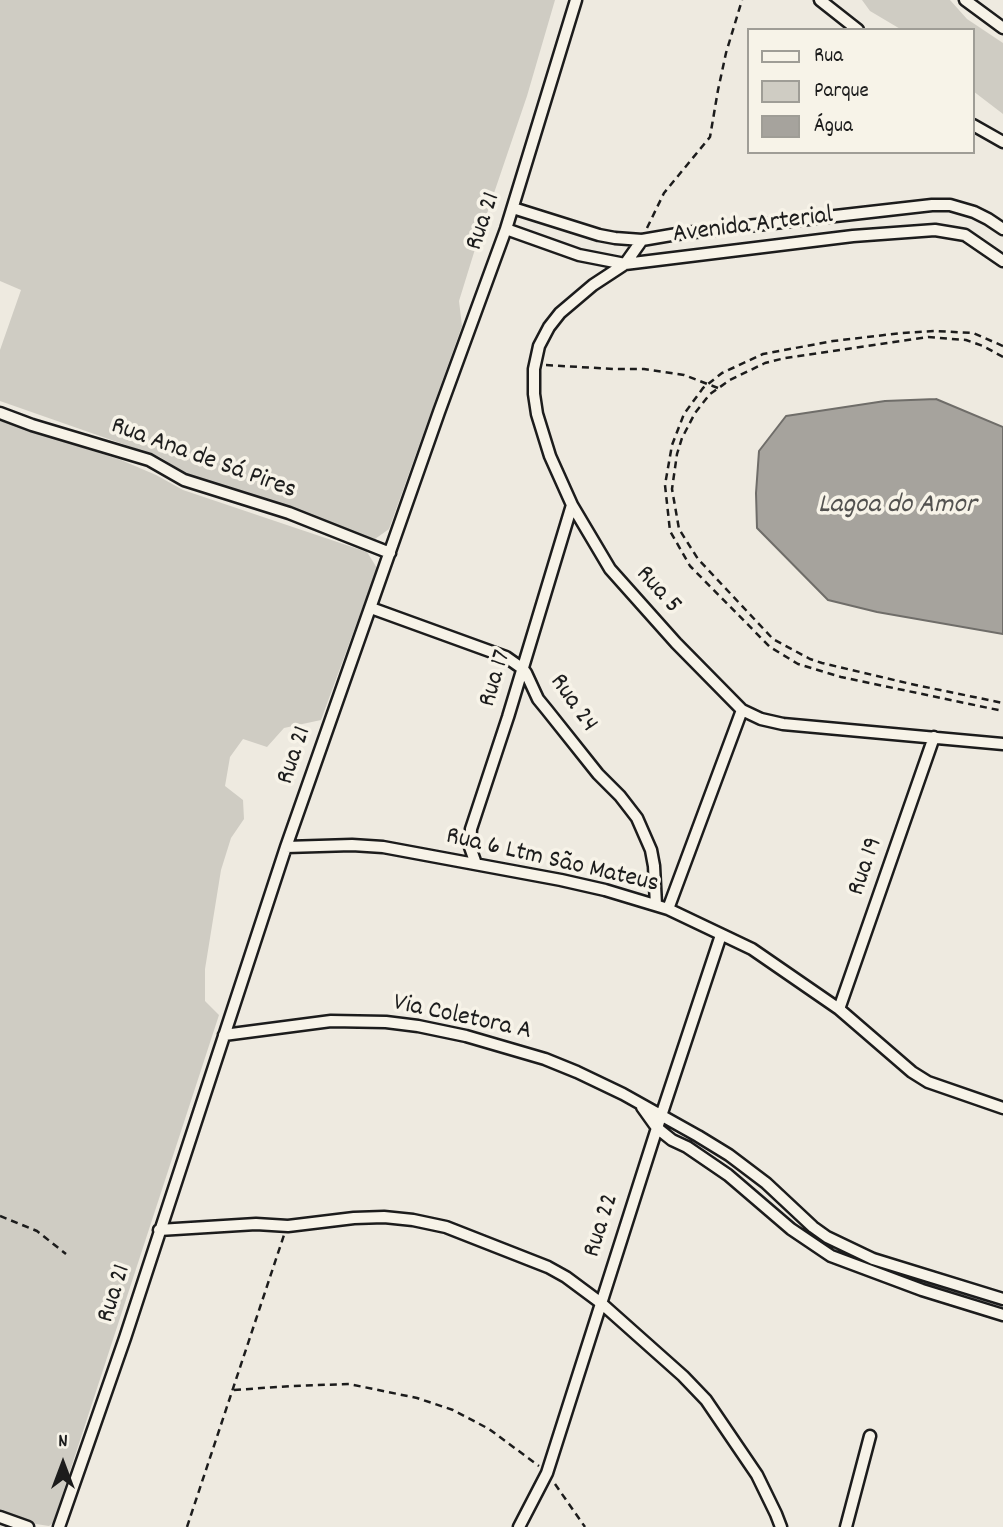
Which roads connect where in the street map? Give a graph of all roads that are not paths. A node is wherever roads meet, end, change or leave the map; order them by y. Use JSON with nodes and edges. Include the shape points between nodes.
{"nodes":[{"id":1,"x":576,"y":0,"type":"edge"},
{"id":2,"x":820,"y":0,"type":"edge"},
{"id":3,"x":965,"y":0,"type":"edge"},
{"id":4,"x":855,"y":28,"type":"edge"},
{"id":5,"x":1003,"y":28,"type":"edge"},
{"id":6,"x":975,"y":126,"type":"edge"},
{"id":7,"x":1003,"y":142,"type":"edge"},
{"id":8,"x":513,"y":208,"type":"junction"},
{"id":9,"x":506,"y":229,"type":"junction"},
{"id":10,"x":1003,"y":229,"type":"edge"},
{"id":11,"x":642,"y":240,"type":"junction"},
{"id":12,"x":1003,"y":261,"type":"edge"},
{"id":13,"x":625,"y":264,"type":"junction"},
{"id":14,"x":0,"y":413,"type":"edge"},
{"id":15,"x":572,"y":505,"type":"junction"},
{"id":16,"x":390,"y":553,"type":"junction"},
{"id":17,"x":371,"y":608,"type":"junction"},
{"id":18,"x":523,"y":669,"type":"junction"},
{"id":19,"x":742,"y":710,"type":"junction"},
{"id":20,"x":934,"y":737,"type":"junction"},
{"id":21,"x":1003,"y":744,"type":"edge"},
{"id":22,"x":286,"y":847,"type":"junction"},
{"id":23,"x":475,"y":864,"type":"junction"},
{"id":24,"x":656,"y":905,"type":"junction"},
{"id":25,"x":668,"y":909,"type":"junction"},
{"id":26,"x":721,"y":934,"type":"junction"},
{"id":27,"x":839,"y":1009,"type":"junction"},
{"id":28,"x":224,"y":1035,"type":"junction"},
{"id":29,"x":640,"y":1103,"type":"junction"},
{"id":30,"x":1003,"y":1108,"type":"edge"},
{"id":31,"x":662,"y":1115,"type":"junction"},
{"id":32,"x":657,"y":1128,"type":"junction"},
{"id":33,"x":159,"y":1230,"type":"junction"},
{"id":34,"x":1003,"y":1299,"type":"edge"},
{"id":35,"x":601,"y":1303,"type":"junction"},
{"id":36,"x":1003,"y":1315,"type":"edge"},
{"id":37,"x":870,"y":1436,"type":"dead end"},
{"id":38,"x":0,"y":1517,"type":"edge"},
{"id":39,"x":28,"y":1527,"type":"edge"},
{"id":40,"x":59,"y":1527,"type":"edge"},
{"id":41,"x":519,"y":1527,"type":"edge"},
{"id":42,"x":781,"y":1527,"type":"edge"},
{"id":43,"x":846,"y":1527,"type":"edge"}],
"edges":[{"from":1,"to":8,"type":"street","name":"Rua 21"},
{"from":2,"to":4,"type":"street"},
{"from":3,"to":5,"type":"street"},
{"from":6,"to":7,"type":"street"},
{"from":8,"to":9,"type":"street","name":"Rua 21"},
{"from":8,"to":11,"type":"street","name":"Avenida Arterial","via":[[599,235]]},
{"from":9,"to":13,"type":"street","name":"Avenida Arterial","via":[[579,255]]},
{"from":9,"to":16,"type":"street","name":"Rua 21"},
{"from":10,"to":11,"type":"street","name":"Avenida Arterial","via":[[974,212],[932,205]]},
{"from":11,"to":13,"type":"street"},
{"from":12,"to":13,"type":"street","name":"Avenida Arterial","via":[[965,235],[935,230]]},
{"from":13,"to":15,"type":"street","name":"Rua 5","via":[[560,313],[539,346],[534,394],[537,414]]},
{"from":14,"to":16,"type":"street","name":"Rua Ana de Sá Pires","via":[[149,460],[184,480],[289,513]]},
{"from":15,"to":18,"type":"street","name":"Rua 17"},
{"from":15,"to":19,"type":"street","name":"Rua 5","via":[[623,586]]},
{"from":16,"to":17,"type":"street","name":"Rua 21"},
{"from":17,"to":18,"type":"street","name":"Rua 24","via":[[506,657]]},
{"from":17,"to":22,"type":"street","name":"Rua 21"},
{"from":18,"to":23,"type":"street","name":"Rua 17","via":[[471,829]]},
{"from":18,"to":24,"type":"street","name":"Rua 24","via":[[547,710],[637,818],[651,850]]},
{"from":19,"to":20,"type":"street","name":"Rua 5","via":[[783,724]]},
{"from":19,"to":25,"type":"street"},
{"from":20,"to":21,"type":"street","name":"Rua 5"},
{"from":20,"to":27,"type":"street","name":"Rua 19"},
{"from":22,"to":23,"type":"street","name":"Rua 6 Ltm São Mateus","via":[[369,846]]},
{"from":22,"to":28,"type":"street","name":"Rua 21"},
{"from":23,"to":24,"type":"street","name":"Rua 6 Ltm São Mateus"},
{"from":24,"to":25,"type":"street","name":"Rua 6 Ltm São Mateus"},
{"from":25,"to":26,"type":"street","name":"Rua 6 Ltm São Mateus"},
{"from":26,"to":27,"type":"street","name":"Rua 6 Ltm São Mateus","via":[[752,949]]},
{"from":26,"to":31,"type":"street","name":"Rua 22"},
{"from":27,"to":30,"type":"street","name":"Rua 6 Ltm São Mateus","via":[[921,1077]]},
{"from":28,"to":29,"type":"street","name":"Via Coletora A","via":[[331,1021],[418,1026],[545,1059]]},
{"from":28,"to":33,"type":"street","name":"Rua 21"},
{"from":29,"to":31,"type":"street","name":"Via Coletora A"},
{"from":29,"to":32,"type":"street","name":"Via Coletora A"},
{"from":31,"to":32,"type":"street","name":"Rua 22"},
{"from":31,"to":34,"type":"street","name":"Via Coletora A","via":[[757,1176],[827,1237],[873,1259]]},
{"from":32,"to":35,"type":"street","name":"Rua 22"},
{"from":32,"to":36,"type":"street","name":"Via Coletora A","via":[[728,1175],[791,1229],[831,1256]]},
{"from":33,"to":35,"type":"street","via":[[384,1217],[431,1223],[548,1268]]},
{"from":33,"to":40,"type":"street","name":"Rua 21"},
{"from":35,"to":41,"type":"street","name":"Rua 22","via":[[547,1473]]},
{"from":35,"to":42,"type":"street","via":[[706,1400],[757,1475]]},
{"from":37,"to":43,"type":"street"},
{"from":38,"to":39,"type":"street"}]}
